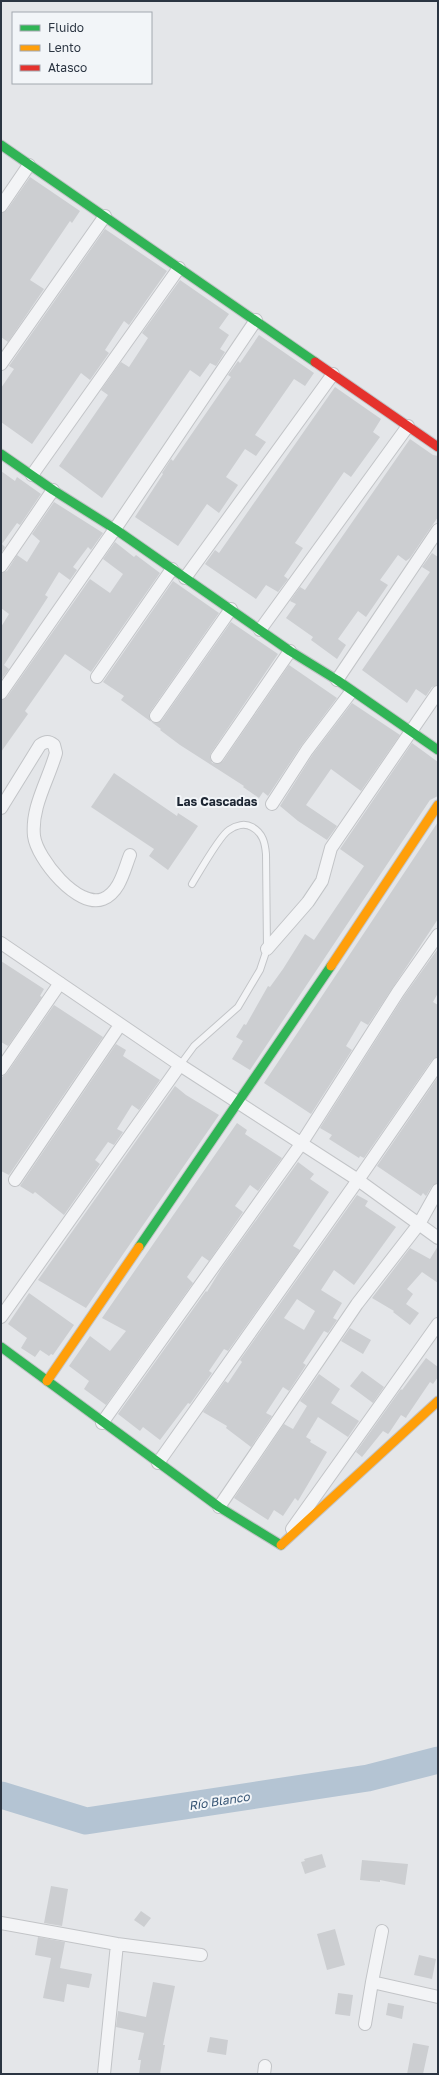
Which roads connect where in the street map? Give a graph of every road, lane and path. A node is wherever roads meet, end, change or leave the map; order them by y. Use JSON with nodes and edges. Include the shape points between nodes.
{"nodes":[{"id":1,"x":1,"y":145,"type":"edge"},
{"id":2,"x":29,"y":165,"type":"junction"},
{"id":3,"x":1,"y":206,"type":"edge"},
{"id":4,"x":105,"y":216,"type":"junction"},
{"id":5,"x":179,"y":268,"type":"junction"},
{"id":6,"x":256,"y":320,"type":"junction"},
{"id":7,"x":1,"y":364,"type":"edge"},
{"id":8,"x":332,"y":374,"type":"junction"},
{"id":9,"x":408,"y":426,"type":"junction"},
{"id":10,"x":438,"y":447,"type":"edge"},
{"id":11,"x":1,"y":454,"type":"edge"},
{"id":12,"x":32,"y":475,"type":"junction"},
{"id":13,"x":53,"y":490,"type":"junction"},
{"id":14,"x":115,"y":529,"type":"junction"},
{"id":15,"x":438,"y":530,"type":"edge"},
{"id":16,"x":1,"y":566,"type":"edge"},
{"id":17,"x":172,"y":568,"type":"junction"},
{"id":18,"x":185,"y":578,"type":"junction"},
{"id":19,"x":231,"y":609,"type":"junction"},
{"id":20,"x":260,"y":630,"type":"junction"},
{"id":21,"x":290,"y":651,"type":"junction"},
{"id":22,"x":97,"y":677,"type":"dead end"},
{"id":23,"x":337,"y":680,"type":"junction"},
{"id":24,"x":351,"y":692,"type":"junction"},
{"id":25,"x":438,"y":692,"type":"edge"},
{"id":26,"x":1,"y":693,"type":"edge"},
{"id":27,"x":156,"y":716,"type":"dead end"},
{"id":28,"x":411,"y":730,"type":"junction"},
{"id":29,"x":438,"y":750,"type":"edge"},
{"id":30,"x":217,"y":756,"type":"dead end"},
{"id":31,"x":272,"y":804,"type":"dead end"},
{"id":32,"x":438,"y":805,"type":"edge"},
{"id":33,"x":1,"y":808,"type":"edge"},
{"id":34,"x":130,"y":855,"type":"dead end"},
{"id":35,"x":192,"y":884,"type":"dead end"},
{"id":36,"x":438,"y":935,"type":"edge"},
{"id":37,"x":1,"y":943,"type":"edge"},
{"id":38,"x":267,"y":949,"type":"junction"},
{"id":39,"x":60,"y":983,"type":"junction"},
{"id":40,"x":120,"y":1025,"type":"junction"},
{"id":41,"x":438,"y":1064,"type":"edge"},
{"id":42,"x":180,"y":1065,"type":"junction"},
{"id":43,"x":1,"y":1069,"type":"edge"},
{"id":44,"x":239,"y":1103,"type":"junction"},
{"id":45,"x":301,"y":1144,"type":"junction"},
{"id":46,"x":15,"y":1180,"type":"dead end"},
{"id":47,"x":358,"y":1180,"type":"junction"},
{"id":48,"x":438,"y":1190,"type":"edge"},
{"id":49,"x":419,"y":1224,"type":"junction"},
{"id":50,"x":438,"y":1238,"type":"edge"},
{"id":51,"x":1,"y":1317,"type":"edge"},
{"id":52,"x":438,"y":1324,"type":"edge"},
{"id":53,"x":1,"y":1347,"type":"edge"},
{"id":54,"x":47,"y":1381,"type":"junction"},
{"id":55,"x":438,"y":1401,"type":"edge"},
{"id":56,"x":102,"y":1423,"type":"junction"},
{"id":57,"x":158,"y":1463,"type":"junction"},
{"id":58,"x":219,"y":1507,"type":"junction"},
{"id":59,"x":281,"y":1545,"type":"junction"},
{"id":60,"x":1,"y":1923,"type":"edge"},
{"id":61,"x":382,"y":1930,"type":"dead end"},
{"id":62,"x":117,"y":1944,"type":"junction"},
{"id":63,"x":201,"y":1955,"type":"dead end"},
{"id":64,"x":372,"y":1982,"type":"junction"},
{"id":65,"x":438,"y":1997,"type":"edge"},
{"id":66,"x":365,"y":2024,"type":"dead end"},
{"id":67,"x":104,"y":2074,"type":"edge"}],
"edges":[{"from":1,"to":2,"type":"street"},
{"from":2,"to":3,"type":"street"},
{"from":2,"to":4,"type":"street"},
{"from":4,"to":5,"type":"street"},
{"from":4,"to":7,"type":"street"},
{"from":5,"to":6,"type":"street"},
{"from":5,"to":12,"type":"street"},
{"from":6,"to":8,"type":"street"},
{"from":6,"to":14,"type":"street"},
{"from":8,"to":9,"type":"street"},
{"from":8,"to":18,"type":"street"},
{"from":9,"to":10,"type":"street"},
{"from":9,"to":20,"type":"street"},
{"from":11,"to":12,"type":"street"},
{"from":12,"to":13,"type":"street"},
{"from":13,"to":14,"type":"street"},
{"from":13,"to":16,"type":"street"},
{"from":14,"to":17,"type":"street"},
{"from":14,"to":26,"type":"street"},
{"from":15,"to":23,"type":"street"},
{"from":17,"to":18,"type":"street"},
{"from":17,"to":22,"type":"street"},
{"from":18,"to":19,"type":"street"},
{"from":19,"to":20,"type":"street"},
{"from":19,"to":27,"type":"street"},
{"from":20,"to":21,"type":"street"},
{"from":21,"to":23,"type":"street"},
{"from":21,"to":30,"type":"street"},
{"from":23,"to":24,"type":"street"},
{"from":24,"to":28,"type":"street"},
{"from":24,"to":31,"type":"street","via":[[307,750]]},
{"from":25,"to":28,"type":"street"},
{"from":28,"to":29,"type":"street"},
{"from":28,"to":38,"type":"street","via":[[331,848],[322,881],[308,902]]},
{"from":32,"to":44,"type":"street"},
{"from":33,"to":34,"type":"street","via":[[40,745],[50,742],[54,745],[56,754],[36,807],[34,822],[34,837],[39,852],[49,868],[61,882],[79,894],[93,900],[103,899],[119,884]]},
{"from":35,"to":38,"type":"lane","via":[[227,830],[243,824],[252,826],[259,832],[264,841],[266,854]]},
{"from":36,"to":45,"type":"street","via":[[398,992]]},
{"from":37,"to":39,"type":"street"},
{"from":38,"to":42,"type":"lane","via":[[260,970],[238,1007],[194,1046]]},
{"from":39,"to":40,"type":"street"},
{"from":39,"to":43,"type":"street"},
{"from":40,"to":42,"type":"street"},
{"from":40,"to":46,"type":"street"},
{"from":41,"to":47,"type":"street"},
{"from":42,"to":44,"type":"street"},
{"from":42,"to":51,"type":"street"},
{"from":44,"to":45,"type":"street"},
{"from":44,"to":54,"type":"street"},
{"from":45,"to":47,"type":"street"},
{"from":45,"to":56,"type":"street"},
{"from":47,"to":49,"type":"street"},
{"from":47,"to":57,"type":"street"},
{"from":48,"to":49,"type":"street"},
{"from":49,"to":50,"type":"street"},
{"from":49,"to":58,"type":"street","via":[[357,1304]]},
{"from":52,"to":59,"type":"street"},
{"from":53,"to":54,"type":"street"},
{"from":54,"to":56,"type":"street"},
{"from":55,"to":59,"type":"street"},
{"from":56,"to":57,"type":"street"},
{"from":57,"to":58,"type":"street"},
{"from":58,"to":59,"type":"street"},
{"from":60,"to":62,"type":"street"},
{"from":61,"to":64,"type":"street"},
{"from":62,"to":63,"type":"street"},
{"from":62,"to":67,"type":"street"},
{"from":64,"to":65,"type":"street"},
{"from":64,"to":66,"type":"street"}]}
